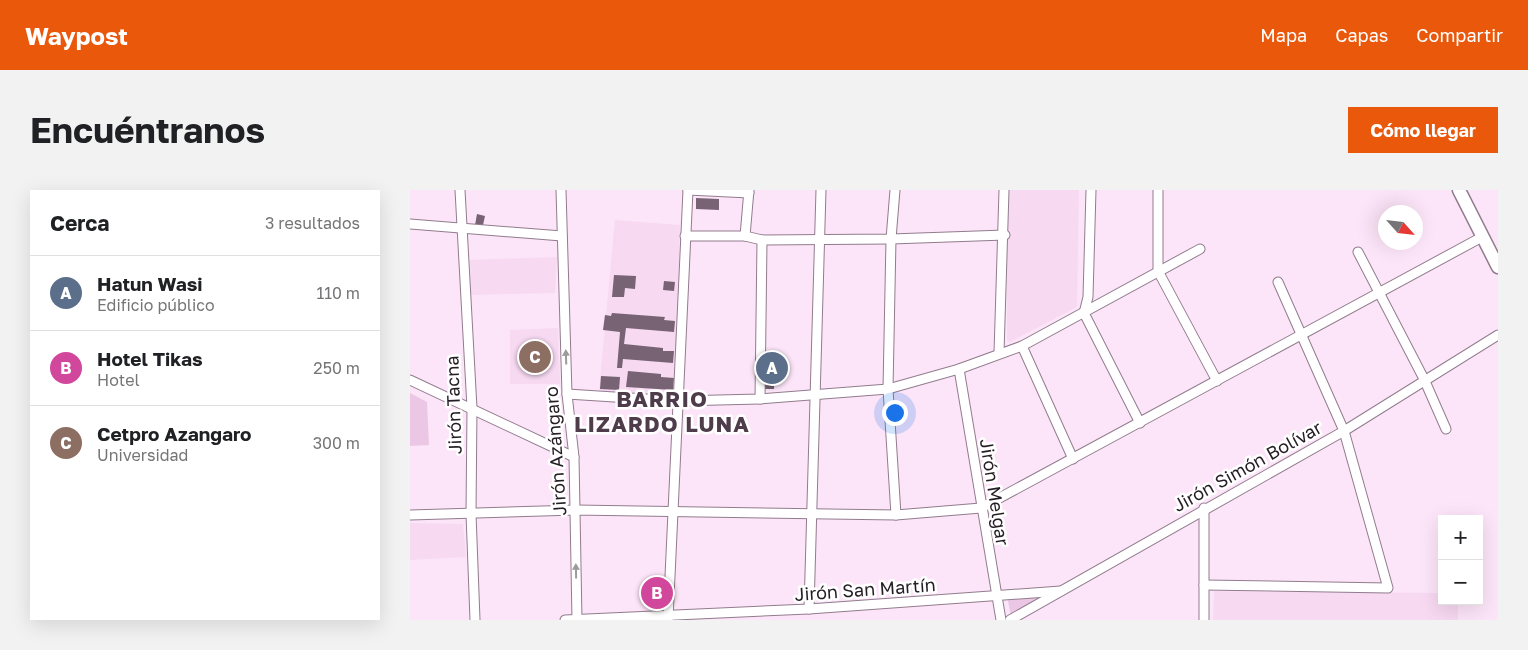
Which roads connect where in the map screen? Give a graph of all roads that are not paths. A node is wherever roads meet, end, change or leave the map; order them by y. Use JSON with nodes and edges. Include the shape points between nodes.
{"nodes":[{"id":1,"x":460,"y":190,"type":"edge"},
{"id":2,"x":561,"y":190,"type":"edge"},
{"id":3,"x":688,"y":190,"type":"edge"},
{"id":4,"x":821,"y":190,"type":"edge"},
{"id":5,"x":895,"y":190,"type":"edge"},
{"id":6,"x":1004,"y":190,"type":"edge"},
{"id":7,"x":1091,"y":190,"type":"edge"},
{"id":8,"x":1158,"y":190,"type":"edge"},
{"id":9,"x":1459,"y":190,"type":"edge"},
{"id":10,"x":749,"y":191,"type":"edge"},
{"id":11,"x":410,"y":224,"type":"edge"},
{"id":12,"x":461,"y":229,"type":"junction"},
{"id":13,"x":1005,"y":235,"type":"junction"},
{"id":14,"x":562,"y":236,"type":"junction"},
{"id":15,"x":684,"y":236,"type":"junction"},
{"id":16,"x":745,"y":236,"type":"junction"},
{"id":17,"x":1482,"y":237,"type":"junction"},
{"id":18,"x":818,"y":238,"type":"junction"},
{"id":19,"x":891,"y":239,"type":"junction"},
{"id":20,"x":762,"y":240,"type":"junction"},
{"id":21,"x":1200,"y":249,"type":"dead end"},
{"id":22,"x":1358,"y":252,"type":"dead end"},
{"id":23,"x":1498,"y":266,"type":"edge"},
{"id":24,"x":1158,"y":271,"type":"junction"},
{"id":25,"x":1278,"y":282,"type":"dead end"},
{"id":26,"x":1380,"y":292,"type":"junction"},
{"id":27,"x":1084,"y":313,"type":"junction"},
{"id":28,"x":1498,"y":335,"type":"edge"},
{"id":29,"x":1300,"y":336,"type":"junction"},
{"id":30,"x":1022,"y":346,"type":"junction"},
{"id":31,"x":999,"y":353,"type":"junction"},
{"id":32,"x":960,"y":369,"type":"junction"},
{"id":33,"x":1424,"y":379,"type":"junction"},
{"id":34,"x":410,"y":380,"type":"edge"},
{"id":35,"x":1217,"y":381,"type":"junction"},
{"id":36,"x":888,"y":389,"type":"junction"},
{"id":37,"x":814,"y":393,"type":"junction"},
{"id":38,"x":567,"y":394,"type":"junction"},
{"id":39,"x":760,"y":399,"type":"junction"},
{"id":40,"x":677,"y":401,"type":"junction"},
{"id":41,"x":472,"y":408,"type":"junction"},
{"id":42,"x":1140,"y":423,"type":"junction"},
{"id":43,"x":1446,"y":429,"type":"dead end"},
{"id":44,"x":1344,"y":431,"type":"junction"},
{"id":45,"x":574,"y":457,"type":"junction"},
{"id":46,"x":1073,"y":459,"type":"junction"},
{"id":47,"x":982,"y":508,"type":"junction"},
{"id":48,"x":1204,"y":508,"type":"junction"},
{"id":49,"x":576,"y":510,"type":"junction"},
{"id":50,"x":672,"y":512,"type":"junction"},
{"id":51,"x":471,"y":514,"type":"junction"},
{"id":52,"x":810,"y":514,"type":"junction"},
{"id":53,"x":896,"y":514,"type":"junction"},
{"id":54,"x":410,"y":515,"type":"edge"},
{"id":55,"x":1204,"y":586,"type":"junction"},
{"id":56,"x":1064,"y":590,"type":"junction"},
{"id":57,"x":996,"y":597,"type":"junction"},
{"id":58,"x":809,"y":609,"type":"junction"},
{"id":59,"x":668,"y":618,"type":"edge"},
{"id":60,"x":475,"y":620,"type":"edge"},
{"id":61,"x":565,"y":620,"type":"edge"},
{"id":62,"x":577,"y":620,"type":"edge"},
{"id":63,"x":1001,"y":620,"type":"edge"},
{"id":64,"x":1010,"y":620,"type":"edge"},
{"id":65,"x":1204,"y":620,"type":"edge"}],
"edges":[{"from":1,"to":12,"type":"street","name":"Jirón Tacna"},
{"from":2,"to":14,"type":"street","name":"Jirón Azángaro"},
{"from":3,"to":10,"type":"street"},
{"from":3,"to":15,"type":"street"},
{"from":4,"to":18,"type":"street"},
{"from":5,"to":19,"type":"street"},
{"from":6,"to":13,"type":"street"},
{"from":7,"to":27,"type":"street","via":[[1088,297]]},
{"from":8,"to":24,"type":"street"},
{"from":9,"to":17,"type":"highway"},
{"from":10,"to":16,"type":"street"},
{"from":11,"to":12,"type":"street"},
{"from":12,"to":14,"type":"street"},
{"from":12,"to":41,"type":"street","name":"Jirón Tacna"},
{"from":13,"to":19,"type":"street"},
{"from":13,"to":31,"type":"street"},
{"from":38,"to":14,"type":"street","name":"Jirón Azángaro","one_way":true},
{"from":15,"to":16,"type":"street"},
{"from":15,"to":40,"type":"street"},
{"from":16,"to":20,"type":"street"},
{"from":17,"to":23,"type":"highway"},
{"from":17,"to":26,"type":"street"},
{"from":18,"to":19,"type":"street"},
{"from":18,"to":20,"type":"street"},
{"from":18,"to":37,"type":"street"},
{"from":19,"to":36,"type":"street"},
{"from":20,"to":39,"type":"street"},
{"from":21,"to":24,"type":"street"},
{"from":22,"to":26,"type":"street"},
{"from":24,"to":27,"type":"street"},
{"from":24,"to":35,"type":"street"},
{"from":25,"to":29,"type":"street"},
{"from":26,"to":29,"type":"street"},
{"from":26,"to":33,"type":"street"},
{"from":27,"to":30,"type":"street"},
{"from":27,"to":42,"type":"street"},
{"from":28,"to":33,"type":"street","name":"Jirón Simón Bolívar"},
{"from":29,"to":35,"type":"street"},
{"from":29,"to":44,"type":"street"},
{"from":30,"to":31,"type":"street"},
{"from":30,"to":46,"type":"street"},
{"from":31,"to":32,"type":"street"},
{"from":32,"to":36,"type":"street"},
{"from":32,"to":47,"type":"street","name":"Jirón Melgar"},
{"from":33,"to":43,"type":"street"},
{"from":33,"to":44,"type":"street","name":"Jirón Simón Bolívar"},
{"from":34,"to":41,"type":"street"},
{"from":35,"to":42,"type":"street"},
{"from":36,"to":37,"type":"street"},
{"from":36,"to":53,"type":"street"},
{"from":37,"to":39,"type":"street"},
{"from":37,"to":52,"type":"street"},
{"from":38,"to":40,"type":"street"},
{"from":38,"to":45,"type":"street","name":"Jirón Azángaro"},
{"from":39,"to":40,"type":"street"},
{"from":40,"to":50,"type":"street"},
{"from":41,"to":45,"type":"street"},
{"from":41,"to":51,"type":"street","name":"Jirón Tacna"},
{"from":42,"to":46,"type":"street"},
{"from":44,"to":48,"type":"street","name":"Jirón Simón Bolívar"},
{"from":44,"to":55,"type":"street","via":[[1388,588]]},
{"from":45,"to":49,"type":"street","name":"Jirón Azángaro"},
{"from":46,"to":47,"type":"street"},
{"from":47,"to":53,"type":"street"},
{"from":47,"to":57,"type":"street","name":"Jirón Melgar"},
{"from":48,"to":55,"type":"street"},
{"from":48,"to":56,"type":"street","name":"Jirón Simón Bolívar"},
{"from":49,"to":50,"type":"street"},
{"from":49,"to":51,"type":"street"},
{"from":62,"to":49,"type":"street","name":"Jirón Azángaro","one_way":true},
{"from":50,"to":52,"type":"street"},
{"from":50,"to":59,"type":"street"},
{"from":51,"to":54,"type":"street"},
{"from":51,"to":60,"type":"street","name":"Jirón Tacna"},
{"from":52,"to":53,"type":"street"},
{"from":52,"to":58,"type":"street"},
{"from":55,"to":65,"type":"street"},
{"from":56,"to":57,"type":"street","name":"Jirón San Martín"},
{"from":56,"to":64,"type":"street","name":"Jirón Simón Bolívar"},
{"from":57,"to":58,"type":"street","name":"Jirón San Martín"},
{"from":57,"to":63,"type":"street","name":"Jirón Melgar"},
{"from":58,"to":59,"type":"street","name":"Jirón San Martín"},
{"from":59,"to":62,"type":"street","name":"Jirón San Martín"},
{"from":61,"to":62,"type":"street","name":"Jirón San Martín"}]}
